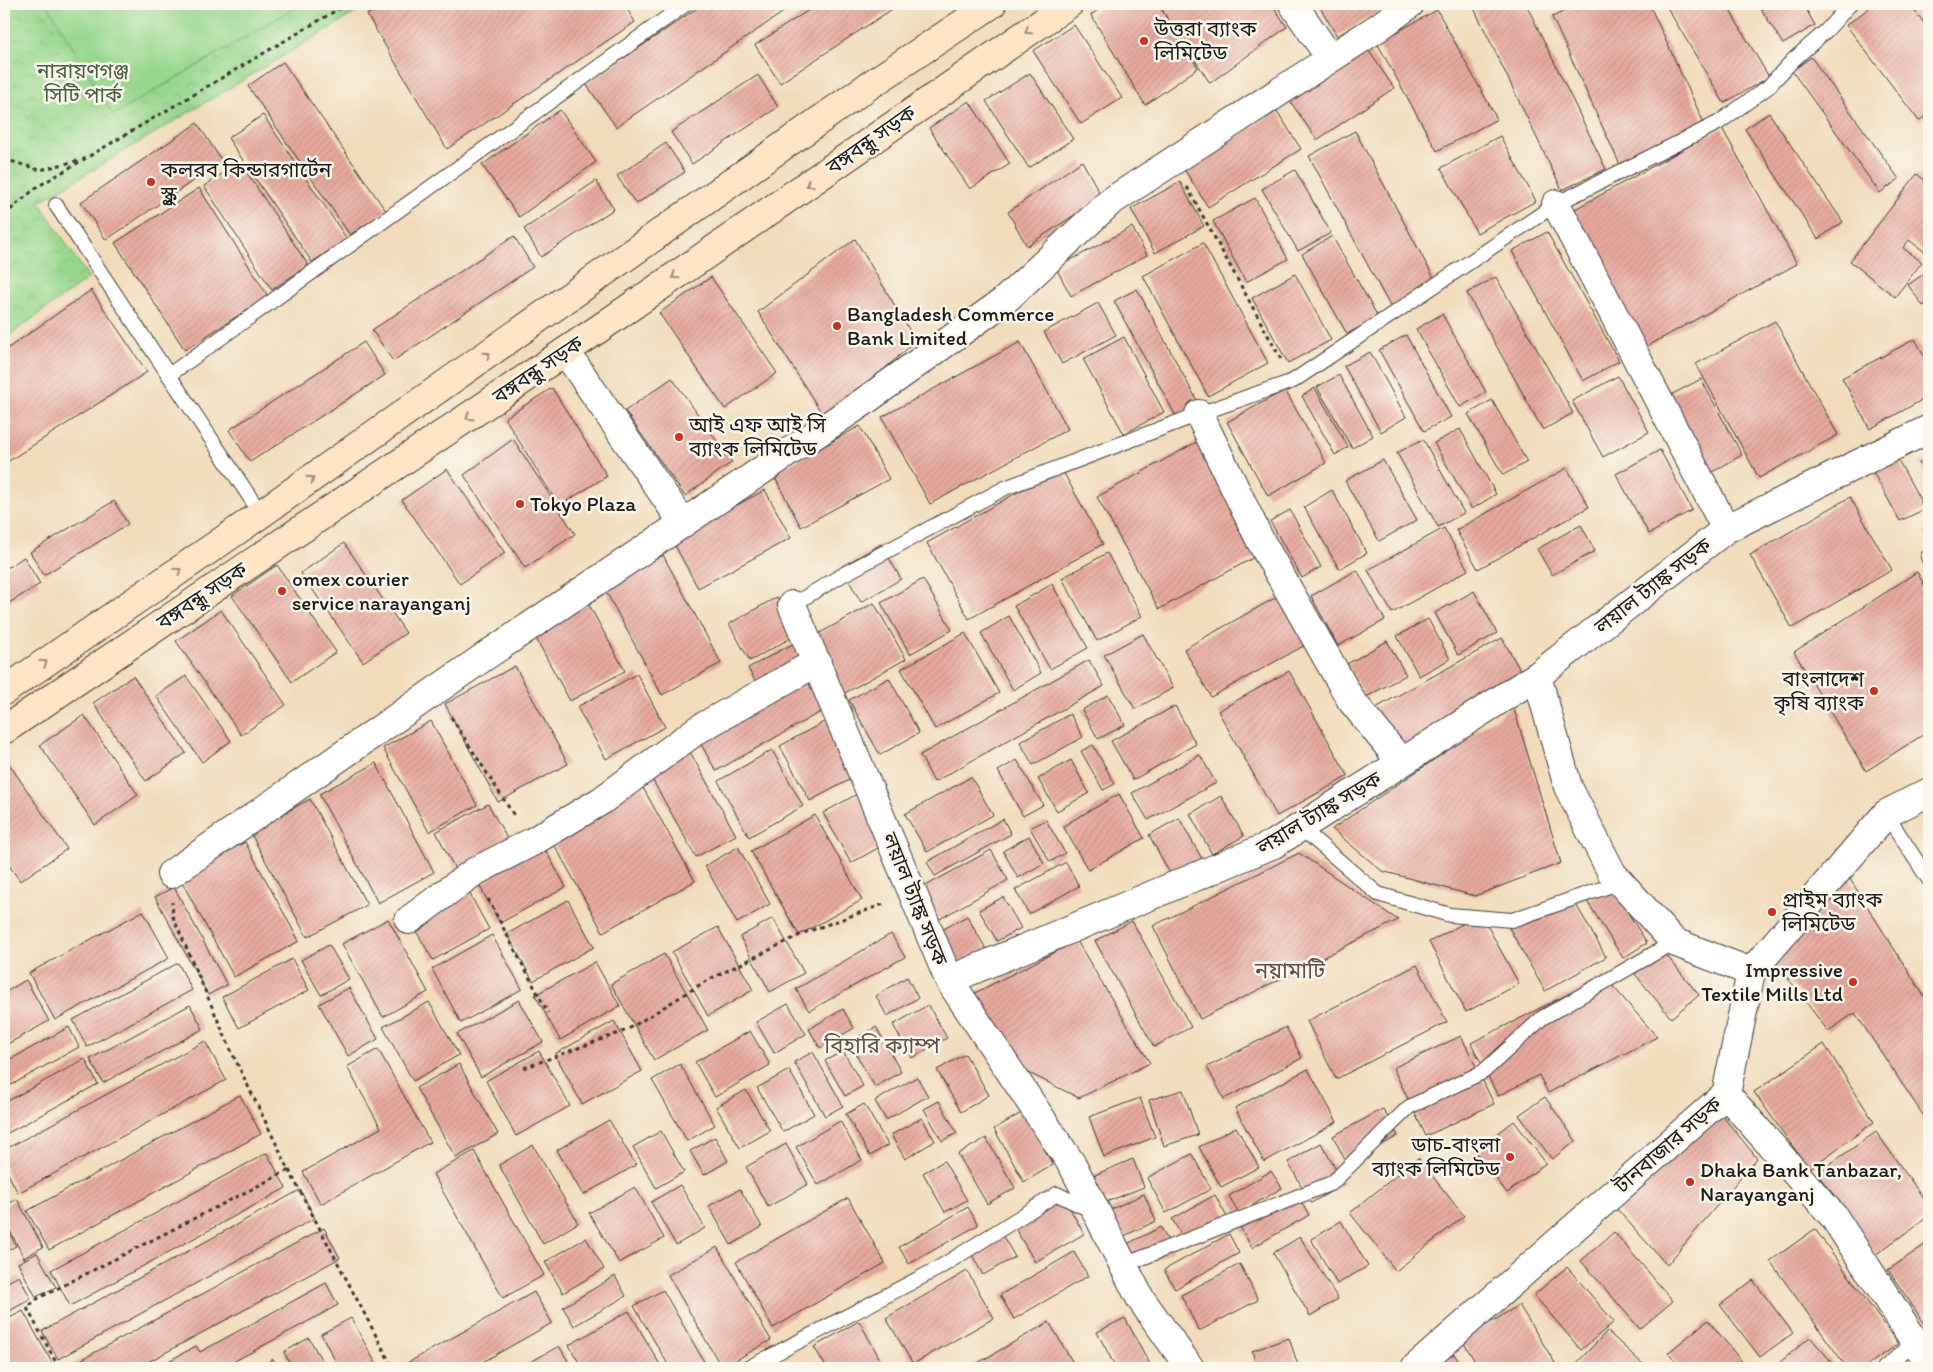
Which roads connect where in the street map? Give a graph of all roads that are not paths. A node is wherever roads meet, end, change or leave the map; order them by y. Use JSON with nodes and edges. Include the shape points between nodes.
{"nodes":[{"id":1,"x":686,"y":4,"type":"edge"},
{"id":2,"x":992,"y":4,"type":"edge"},
{"id":3,"x":1069,"y":4,"type":"edge"},
{"id":4,"x":1293,"y":4,"type":"edge"},
{"id":5,"x":1410,"y":4,"type":"edge"},
{"id":6,"x":1850,"y":4,"type":"edge"},
{"id":7,"x":1330,"y":58,"type":"junction"},
{"id":8,"x":1556,"y":204,"type":"junction"},
{"id":9,"x":56,"y":205,"type":"dead end"},
{"id":10,"x":566,"y":352,"type":"junction"},
{"id":11,"x":169,"y":376,"type":"junction"},
{"id":12,"x":1199,"y":414,"type":"junction"},
{"id":13,"x":1929,"y":429,"type":"edge"},
{"id":14,"x":261,"y":514,"type":"junction"},
{"id":15,"x":683,"y":523,"type":"junction"},
{"id":16,"x":1726,"y":529,"type":"junction"},
{"id":17,"x":792,"y":605,"type":"joint"},
{"id":18,"x":816,"y":662,"type":"junction"},
{"id":19,"x":1537,"y":676,"type":"junction"},
{"id":20,"x":4,"y":691,"type":"edge"},
{"id":21,"x":4,"y":730,"type":"edge"},
{"id":22,"x":1404,"y":761,"type":"junction"},
{"id":23,"x":1929,"y":792,"type":"edge"},
{"id":24,"x":1886,"y":814,"type":"junction"},
{"id":25,"x":1301,"y":828,"type":"junction"},
{"id":26,"x":171,"y":874,"type":"road end"},
{"id":27,"x":1929,"y":880,"type":"edge"},
{"id":28,"x":1621,"y":882,"type":"junction"},
{"id":29,"x":409,"y":920,"type":"dead end"},
{"id":30,"x":1674,"y":942,"type":"junction"},
{"id":31,"x":1751,"y":972,"type":"junction"},
{"id":32,"x":949,"y":980,"type":"junction"},
{"id":33,"x":1726,"y":1094,"type":"junction"},
{"id":34,"x":1097,"y":1213,"type":"junction"},
{"id":35,"x":1124,"y":1265,"type":"junction"},
{"id":36,"x":1922,"y":1352,"type":"edge"},
{"id":37,"x":748,"y":1368,"type":"edge"},
{"id":38,"x":1190,"y":1368,"type":"edge"},
{"id":39,"x":1415,"y":1368,"type":"edge"},
{"id":40,"x":1884,"y":1368,"type":"edge"}],
"edges":[{"from":1,"to":11,"type":"lane"},
{"from":14,"to":2,"type":"main road","name":"বঙ্গবন্ধু সড়ক","one_way":true,"via":[[867,87]]},
{"from":3,"to":10,"type":"main road","name":"বঙ্গবন্ধু সড়ক","one_way":true},
{"from":4,"to":7,"type":"street"},
{"from":5,"to":7,"type":"street"},
{"from":6,"to":8,"type":"lane","via":[[1768,87],[1718,123]]},
{"from":7,"to":15,"type":"street","via":[[1110,202],[996,307],[862,403]]},
{"from":8,"to":12,"type":"lane","via":[[1294,381]]},
{"from":8,"to":16,"type":"street"},
{"from":9,"to":11,"type":"lane"},
{"from":10,"to":15,"type":"street"},
{"from":10,"to":21,"type":"main road","name":"বঙ্গবন্ধু সড়ক","one_way":true},
{"from":11,"to":14,"type":"lane"},
{"from":12,"to":17,"type":"lane","via":[[1004,488]]},
{"from":12,"to":22,"type":"street","via":[[1260,540],[1351,700]]},
{"from":13,"to":16,"type":"street","name":"লয়াল ট্যাঙ্ক সড়ক"},
{"from":20,"to":14,"type":"main road","name":"বঙ্গবন্ধু সড়ক","one_way":true},
{"from":15,"to":26,"type":"street"},
{"from":16,"to":19,"type":"street","name":"লয়াল ট্যাঙ্ক সড়ক"},
{"from":17,"to":18,"type":"street","name":"লয়াল ট্যাঙ্ক সড়ক"},
{"from":18,"to":29,"type":"street","via":[[697,730],[601,801],[474,872]]},
{"from":18,"to":32,"type":"street","name":"লয়াল ট্যাঙ্ক সড়ক"},
{"from":19,"to":22,"type":"street","name":"লয়াল ট্যাঙ্ক সড়ক"},
{"from":19,"to":28,"type":"street","via":[[1568,787],[1612,873]]},
{"from":22,"to":25,"type":"street","name":"লয়াল ট্যাঙ্ক সড়ক"},
{"from":23,"to":24,"type":"street","name":"টানবাজার সড়ক"},
{"from":24,"to":27,"type":"lane"},
{"from":24,"to":31,"type":"street","name":"টানবাজার সড়ক"},
{"from":25,"to":28,"type":"lane","via":[[1378,894],[1450,914],[1512,920]]},
{"from":25,"to":32,"type":"street","name":"লয়াল ট্যাঙ্ক সড়ক","via":[[1274,844]]},
{"from":28,"to":30,"type":"street"},
{"from":30,"to":31,"type":"street"},
{"from":30,"to":35,"type":"lane","via":[[1542,1018],[1484,1072],[1408,1107],[1332,1183]]},
{"from":31,"to":33,"type":"street","name":"টানবাজার সড়ক"},
{"from":32,"to":34,"type":"street","via":[[1074,1166]]},
{"from":33,"to":36,"type":"street","via":[[1834,1218]]},
{"from":33,"to":39,"type":"street","name":"টানবাজার সড়ক"},
{"from":34,"to":35,"type":"street"},
{"from":34,"to":37,"type":"lane","via":[[1057,1194],[938,1269]]},
{"from":35,"to":38,"type":"street","via":[[1140,1298]]},
{"from":36,"to":40,"type":"lane"}]}
